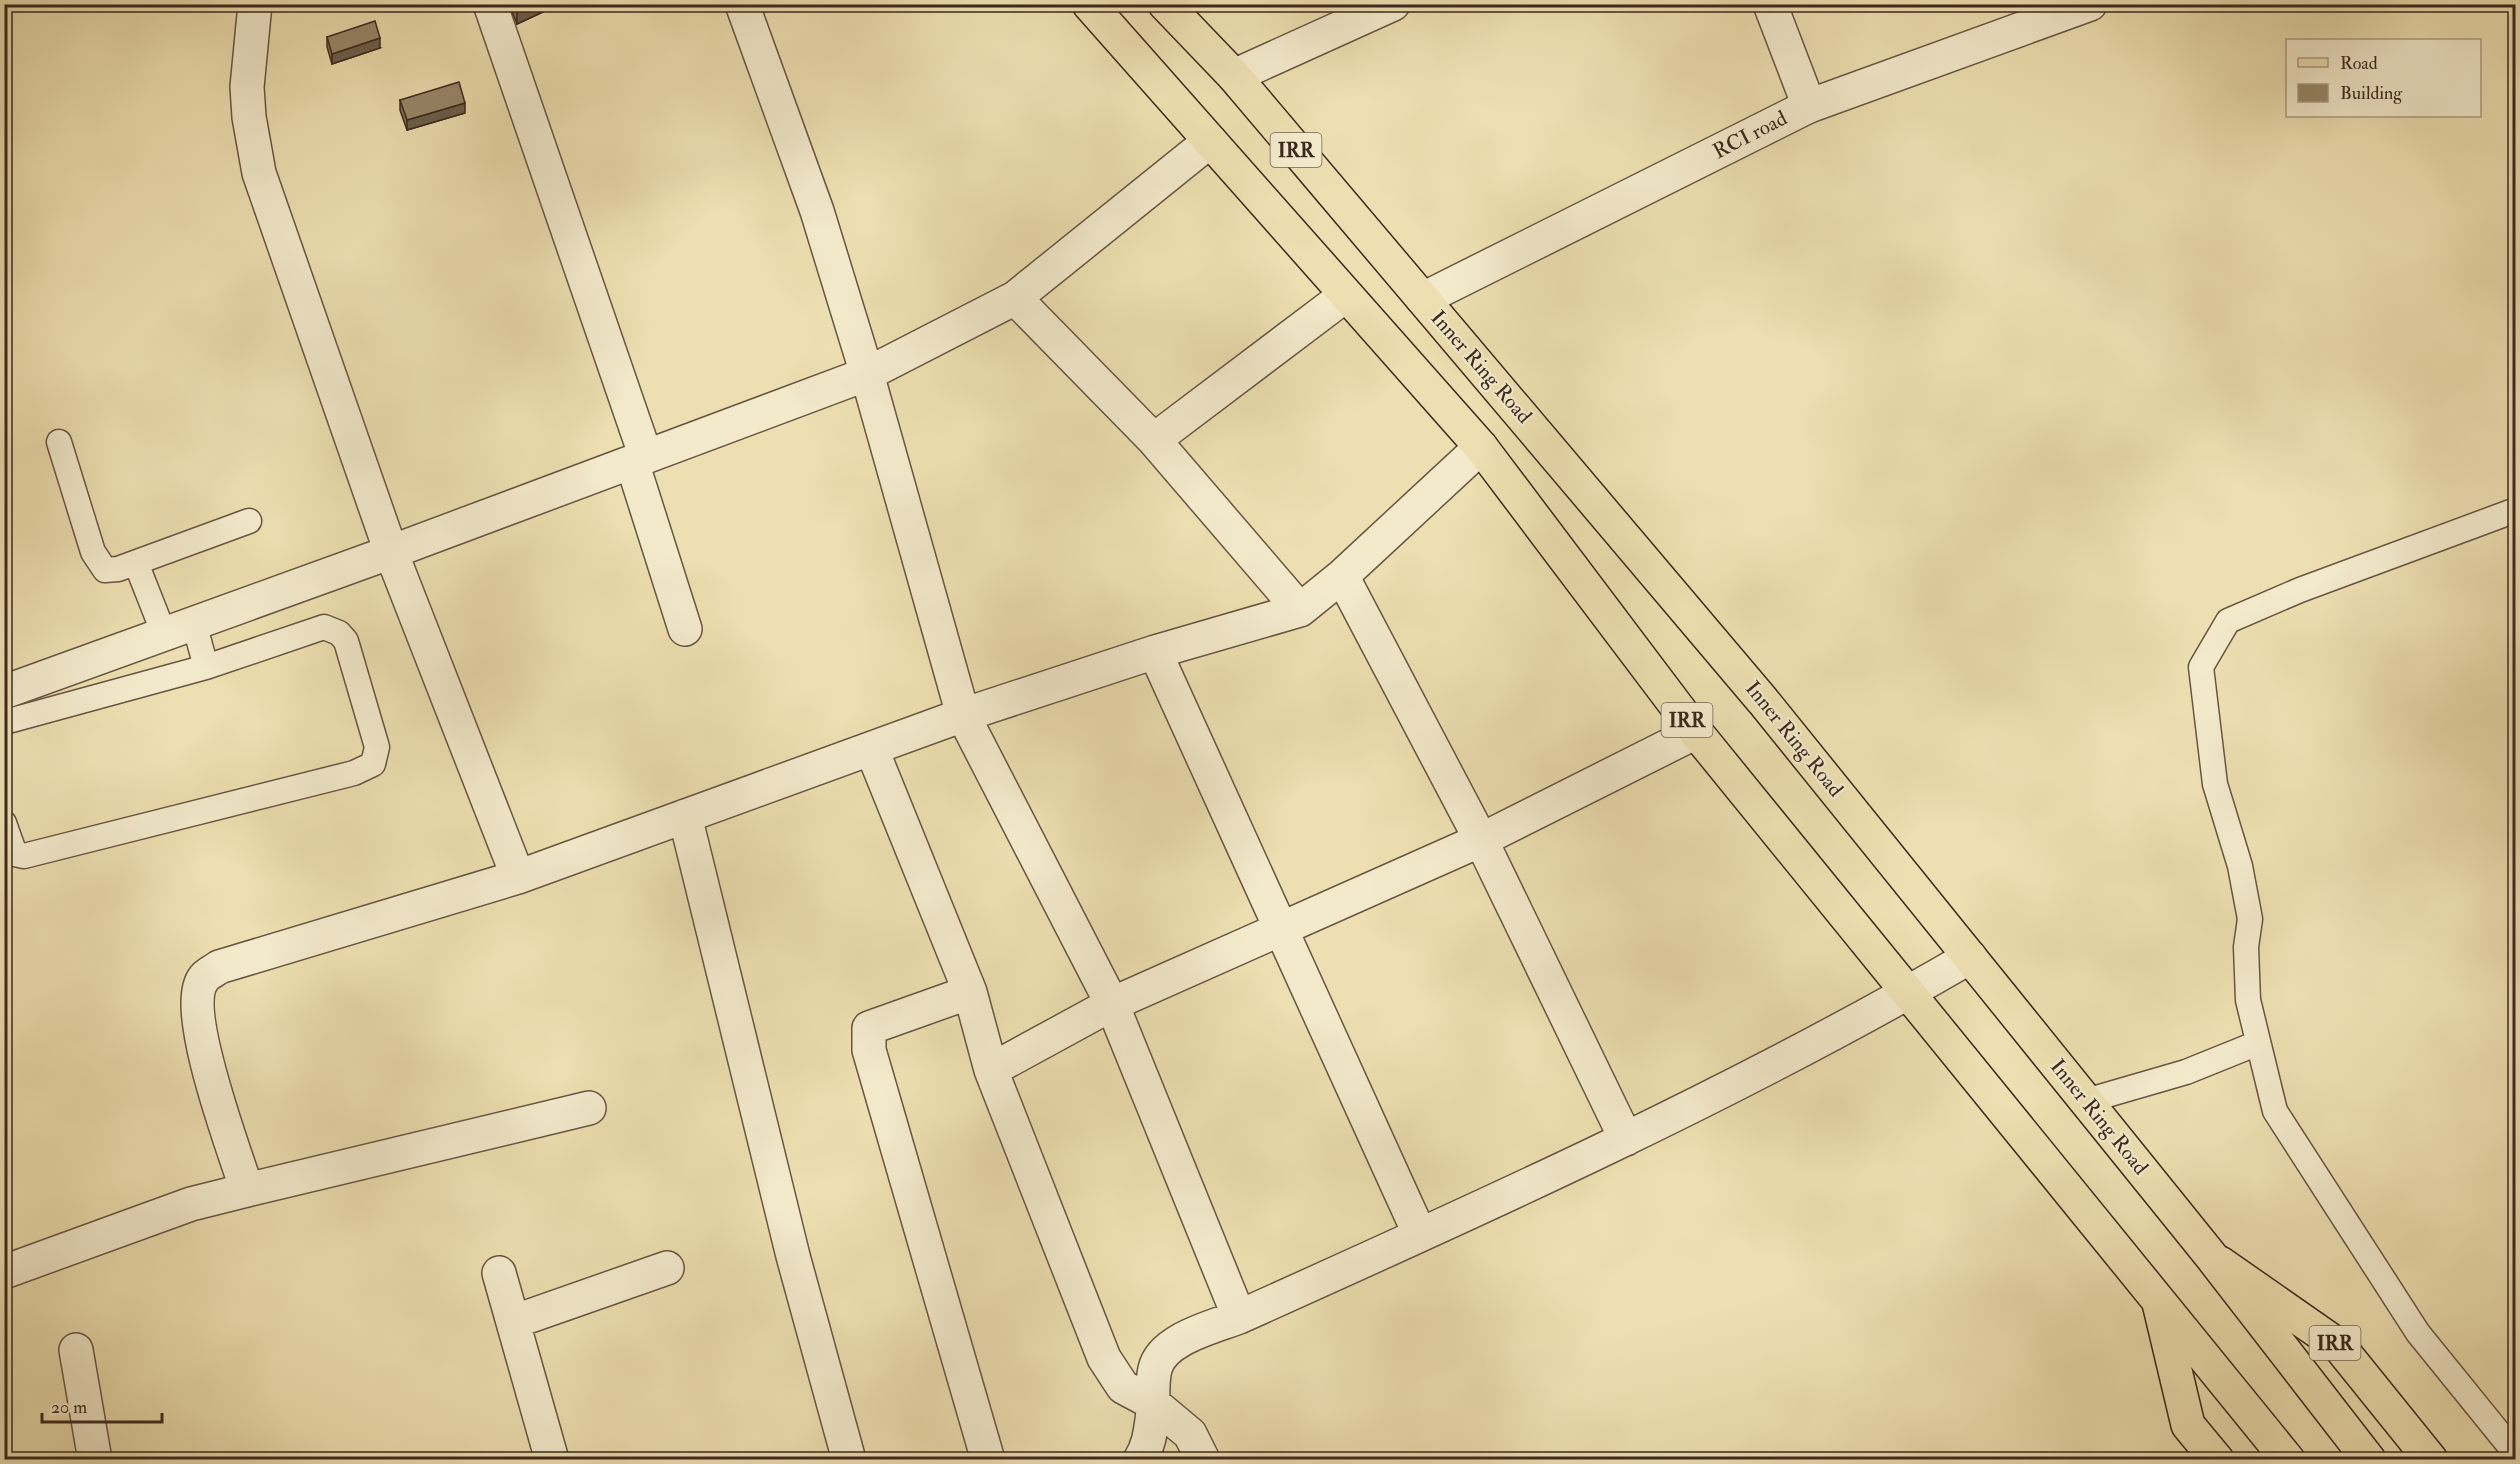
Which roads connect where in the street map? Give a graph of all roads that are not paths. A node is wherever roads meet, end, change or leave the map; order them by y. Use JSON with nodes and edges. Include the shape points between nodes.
{"nodes":[{"id":1,"x":255,"y":4,"type":"edge"},
{"id":2,"x":490,"y":4,"type":"edge"},
{"id":3,"x":742,"y":4,"type":"edge"},
{"id":4,"x":1089,"y":4,"type":"edge"},
{"id":5,"x":1165,"y":4,"type":"edge"},
{"id":6,"x":1393,"y":4,"type":"edge"},
{"id":7,"x":1770,"y":4,"type":"edge"},
{"id":8,"x":2090,"y":4,"type":"edge"},
{"id":9,"x":1234,"y":76,"type":"junction"},
{"id":10,"x":1809,"y":106,"type":"junction"},
{"id":11,"x":1210,"y":141,"type":"junction"},
{"id":12,"x":1347,"y":296,"type":"junction"},
{"id":13,"x":1016,"y":298,"type":"junction"},
{"id":14,"x":1423,"y":299,"type":"junction"},
{"id":15,"x":867,"y":374,"type":"junction"},
{"id":16,"x":1154,"y":440,"type":"junction"},
{"id":17,"x":59,"y":442,"type":"dead end"},
{"id":18,"x":1480,"y":447,"type":"junction"},
{"id":19,"x":639,"y":459,"type":"junction"},
{"id":20,"x":2516,"y":510,"type":"edge"},
{"id":21,"x":249,"y":522,"type":"dead end"},
{"id":22,"x":391,"y":552,"type":"junction"},
{"id":23,"x":136,"y":562,"type":"junction"},
{"id":24,"x":1342,"y":576,"type":"junction"},
{"id":25,"x":1300,"y":610,"type":"junction"},
{"id":26,"x":194,"y":623,"type":"junction"},
{"id":27,"x":685,"y":629,"type":"dead end"},
{"id":28,"x":164,"y":634,"type":"junction"},
{"id":29,"x":1155,"y":652,"type":"junction"},
{"id":30,"x":73,"y":667,"type":"junction"},
{"id":31,"x":206,"y":667,"type":"junction"},
{"id":32,"x":82,"y":702,"type":"junction"},
{"id":33,"x":9,"y":708,"type":"edge"},
{"id":34,"x":963,"y":715,"type":"junction"},
{"id":35,"x":1696,"y":732,"type":"junction"},
{"id":36,"x":872,"y":750,"type":"junction"},
{"id":37,"x":685,"y":816,"type":"junction"},
{"id":38,"x":4,"y":823,"type":"edge"},
{"id":39,"x":1481,"y":840,"type":"junction"},
{"id":40,"x":518,"y":878,"type":"junction"},
{"id":41,"x":1281,"y":929,"type":"junction"},
{"id":42,"x":1970,"y":957,"type":"junction"},
{"id":43,"x":970,"y":992,"type":"junction"},
{"id":44,"x":1909,"y":992,"type":"junction"},
{"id":45,"x":1112,"y":1004,"type":"junction"},
{"id":46,"x":2258,"y":1043,"type":"junction"},
{"id":47,"x":991,"y":1070,"type":"junction"},
{"id":48,"x":2085,"y":1101,"type":"junction"},
{"id":49,"x":589,"y":1108,"type":"dead end"},
{"id":50,"x":1626,"y":1139,"type":"junction"},
{"id":51,"x":247,"y":1190,"type":"junction"},
{"id":52,"x":1420,"y":1235,"type":"junction"},
{"id":53,"x":2211,"y":1256,"type":"junction"},
{"id":54,"x":668,"y":1268,"type":"dead end"},
{"id":55,"x":4,"y":1272,"type":"edge"},
{"id":56,"x":499,"y":1274,"type":"dead end"},
{"id":57,"x":2159,"y":1303,"type":"junction"},
{"id":58,"x":1239,"y":1317,"type":"junction"},
{"id":59,"x":513,"y":1322,"type":"junction"},
{"id":60,"x":76,"y":1350,"type":"dead end"},
{"id":61,"x":1153,"y":1403,"type":"junction"},
{"id":62,"x":2516,"y":1454,"type":"edge"},
{"id":63,"x":95,"y":1460,"type":"edge"},
{"id":64,"x":552,"y":1460,"type":"edge"},
{"id":65,"x":849,"y":1460,"type":"edge"},
{"id":66,"x":988,"y":1460,"type":"edge"},
{"id":67,"x":1140,"y":1460,"type":"edge"},
{"id":68,"x":1203,"y":1460,"type":"edge"},
{"id":69,"x":2217,"y":1460,"type":"edge"},
{"id":70,"x":2288,"y":1460,"type":"edge"},
{"id":71,"x":2369,"y":1460,"type":"edge"},
{"id":72,"x":2432,"y":1460,"type":"edge"}],
"edges":[{"from":1,"to":22,"type":"street","via":[[247,87],[259,173]]},
{"from":2,"to":19,"type":"street"},
{"from":3,"to":15,"type":"street","via":[[817,211]]},
{"from":4,"to":11,"type":"main road","number":"IRR"},
{"from":5,"to":9,"type":"main road","name":"Inner Ring Road","number":"IRR"},
{"from":6,"to":9,"type":"street"},
{"from":7,"to":10,"type":"street"},
{"from":8,"to":10,"type":"street","name":"RCI road"},
{"from":9,"to":14,"type":"main road","name":"Inner Ring Road","number":"IRR"},
{"from":10,"to":14,"type":"street","name":"RCI road"},
{"from":11,"to":12,"type":"main road","number":"IRR"},
{"from":11,"to":13,"type":"street"},
{"from":12,"to":16,"type":"street"},
{"from":12,"to":18,"type":"main road","number":"IRR"},
{"from":13,"to":15,"type":"street"},
{"from":13,"to":16,"type":"street"},
{"from":14,"to":42,"type":"main road","name":"Inner Ring Road","number":"IRR","via":[[1764,701]]},
{"from":15,"to":19,"type":"street"},
{"from":15,"to":34,"type":"street"},
{"from":16,"to":25,"type":"street"},
{"from":17,"to":23,"type":"lane","via":[[93,552],[105,570]]},
{"from":18,"to":24,"type":"street"},
{"from":18,"to":35,"type":"main road","number":"IRR"},
{"from":19,"to":22,"type":"street"},
{"from":19,"to":27,"type":"street"},
{"from":20,"to":46,"type":"lane","via":[[2300,590],[2228,621],[2201,668],[2215,784],[2240,867],[2250,919],[2246,946],[2248,1000]]},
{"from":21,"to":23,"type":"lane"},
{"from":22,"to":26,"type":"street"},
{"from":22,"to":40,"type":"street"},
{"from":23,"to":28,"type":"lane"},
{"from":24,"to":25,"type":"street"},
{"from":24,"to":39,"type":"street"},
{"from":25,"to":29,"type":"street"},
{"from":26,"to":28,"type":"street"},
{"from":26,"to":31,"type":"lane"},
{"from":28,"to":30,"type":"street"},
{"from":29,"to":34,"type":"street"},
{"from":29,"to":41,"type":"street"},
{"from":30,"to":32,"type":"lane"},
{"from":30,"to":33,"type":"street"},
{"from":31,"to":32,"type":"lane"},
{"from":31,"to":38,"type":"lane","via":[[324,627],[339,633],[346,641],[377,747],[373,764],[354,773],[24,856],[15,854]]},
{"from":32,"to":33,"type":"lane"},
{"from":34,"to":36,"type":"street"},
{"from":34,"to":45,"type":"street"},
{"from":35,"to":39,"type":"street"},
{"from":35,"to":44,"type":"main road","number":"IRR"},
{"from":36,"to":37,"type":"street"},
{"from":36,"to":43,"type":"street"},
{"from":37,"to":40,"type":"street"},
{"from":37,"to":65,"type":"street","via":[[793,1256]]},
{"from":39,"to":41,"type":"street"},
{"from":39,"to":50,"type":"street"},
{"from":40,"to":51,"type":"street","via":[[219,968],[203,979],[198,996],[200,1032]]},
{"from":41,"to":45,"type":"street"},
{"from":41,"to":52,"type":"street"},
{"from":42,"to":44,"type":"street"},
{"from":42,"to":48,"type":"main road","name":"Inner Ring Road","number":"IRR"},
{"from":43,"to":47,"type":"street"},
{"from":43,"to":66,"type":"street","via":[[869,1028],[869,1050]]},
{"from":44,"to":50,"type":"street"},
{"from":44,"to":57,"type":"main road","number":"IRR"},
{"from":45,"to":47,"type":"street"},
{"from":45,"to":58,"type":"street"},
{"from":46,"to":48,"type":"lane","via":[[2186,1072]]},
{"from":46,"to":62,"type":"lane","via":[[2275,1111],[2418,1333]]},
{"from":47,"to":61,"type":"street","via":[[1104,1358],[1123,1388]]},
{"from":48,"to":53,"type":"main road","name":"Inner Ring Road","number":"IRR"},
{"from":49,"to":51,"type":"street"},
{"from":50,"to":52,"type":"street"},
{"from":51,"to":55,"type":"street","via":[[191,1204]]},
{"from":52,"to":58,"type":"street"},
{"from":53,"to":71,"type":"main road","number":"IRR"},
{"from":53,"to":72,"type":"main road","name":"Inner Ring Road","number":"IRR","via":[[2339,1346]]},
{"from":54,"to":59,"type":"street"},
{"from":56,"to":59,"type":"street"},
{"from":57,"to":69,"type":"main road","number":"IRR","via":[[2188,1425]]},
{"from":57,"to":70,"type":"main road","number":"IRR"},
{"from":58,"to":61,"type":"street","via":[[1188,1336],[1163,1353],[1155,1368]]},
{"from":59,"to":64,"type":"street"},
{"from":60,"to":63,"type":"street"},
{"from":61,"to":67,"type":"street","via":[[1147,1449]]},
{"from":61,"to":68,"type":"street","via":[[1190,1434]]}]}
